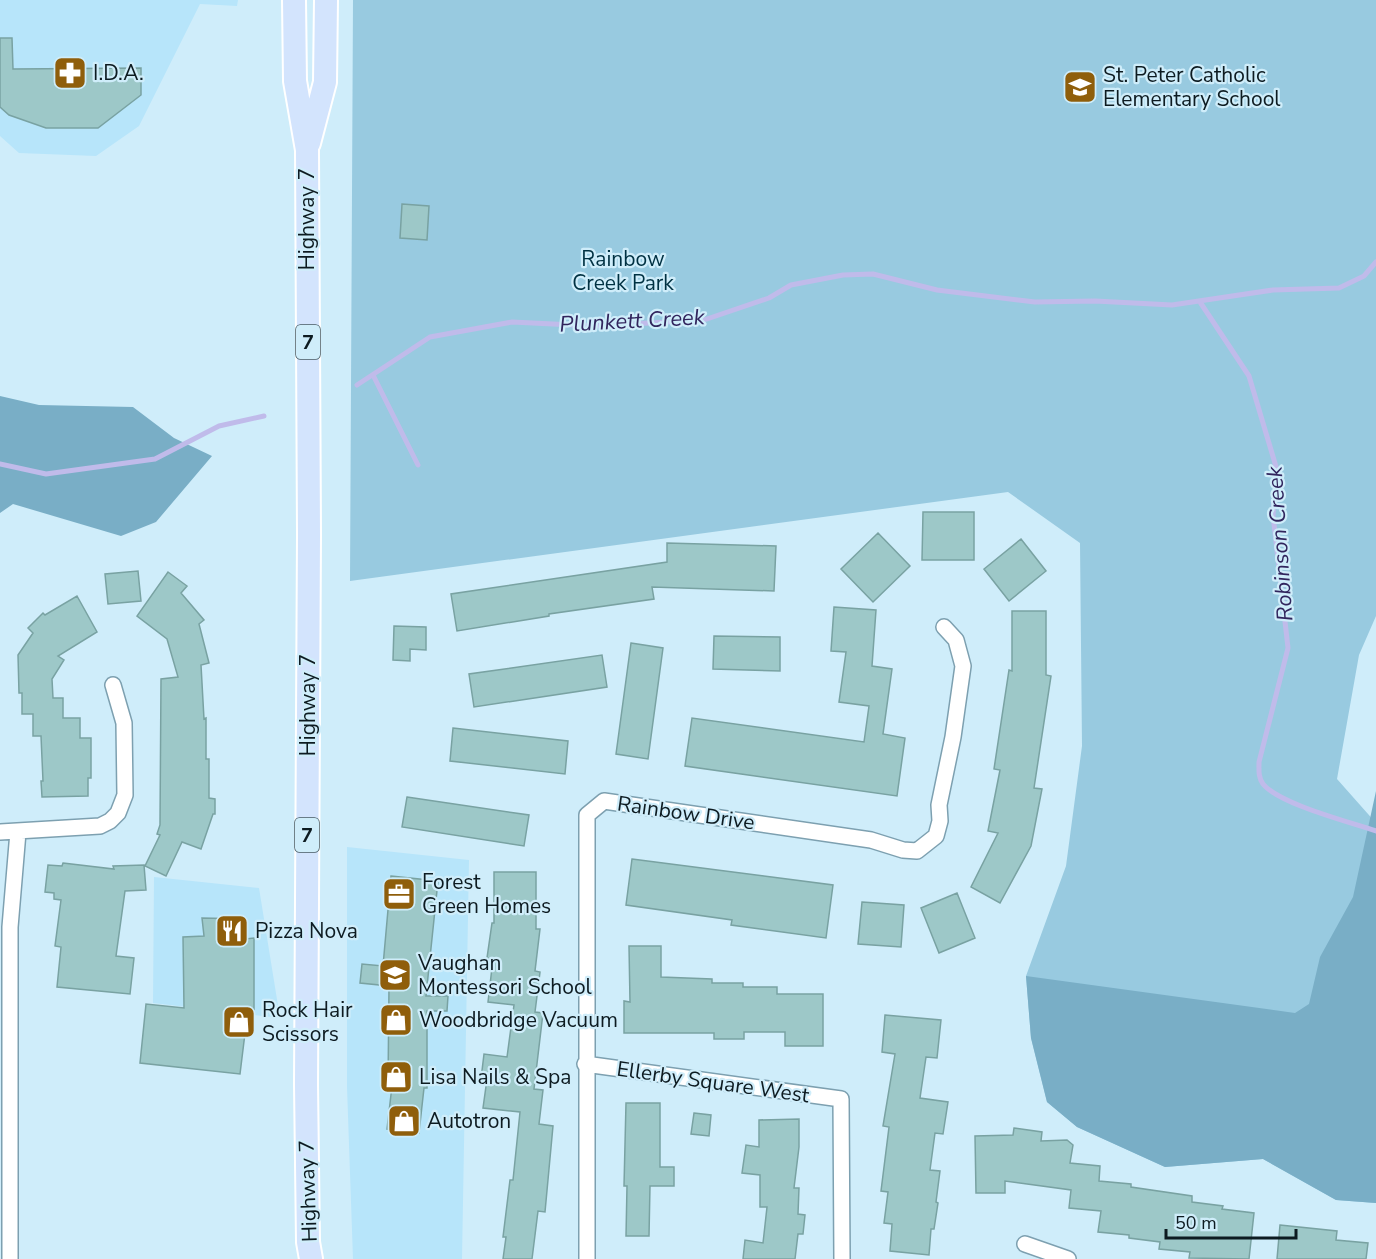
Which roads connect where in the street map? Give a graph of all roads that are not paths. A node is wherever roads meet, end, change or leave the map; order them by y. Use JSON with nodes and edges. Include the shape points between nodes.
{"nodes":[{"id":1,"x":294,"y":0,"type":"edge"},
{"id":2,"x":326,"y":0,"type":"edge"},
{"id":3,"x":307,"y":150,"type":"junction"},
{"id":4,"x":944,"y":627,"type":"dead end"},
{"id":5,"x":113,"y":685,"type":"dead end"},
{"id":6,"x":0,"y":832,"type":"edge"},
{"id":7,"x":18,"y":832,"type":"junction"},
{"id":8,"x":585,"y":1064,"type":"junction"},
{"id":9,"x":1025,"y":1244,"type":"dead end"},
{"id":10,"x":10,"y":1259,"type":"edge"},
{"id":11,"x":311,"y":1259,"type":"edge"},
{"id":12,"x":587,"y":1259,"type":"edge"},
{"id":13,"x":842,"y":1259,"type":"edge"},
{"id":14,"x":1068,"y":1259,"type":"edge"}],
"edges":[{"from":1,"to":3,"type":"main road","name":"Highway 7","number":"7","via":[[295,81]]},
{"from":2,"to":3,"type":"main road","name":"Highway 7","number":"7","via":[[325,82]]},
{"from":3,"to":11,"type":"main road","name":"Highway 7","number":"7","via":[[306,1084]]},
{"from":4,"to":8,"type":"street","name":"Rainbow Drive","via":[[956,640],[963,666],[939,805],[940,821],[936,836],[917,851],[871,840],[604,801],[587,815]]},
{"from":5,"to":7,"type":"street","via":[[124,723],[125,795],[118,813],[100,826]]},
{"from":6,"to":7,"type":"street"},
{"from":7,"to":10,"type":"street","via":[[10,927]]},
{"from":8,"to":12,"type":"street","name":"Rainbow Drive"},
{"from":8,"to":13,"type":"street","name":"Ellerby Square West","via":[[841,1099]]},
{"from":9,"to":14,"type":"street"}]}
